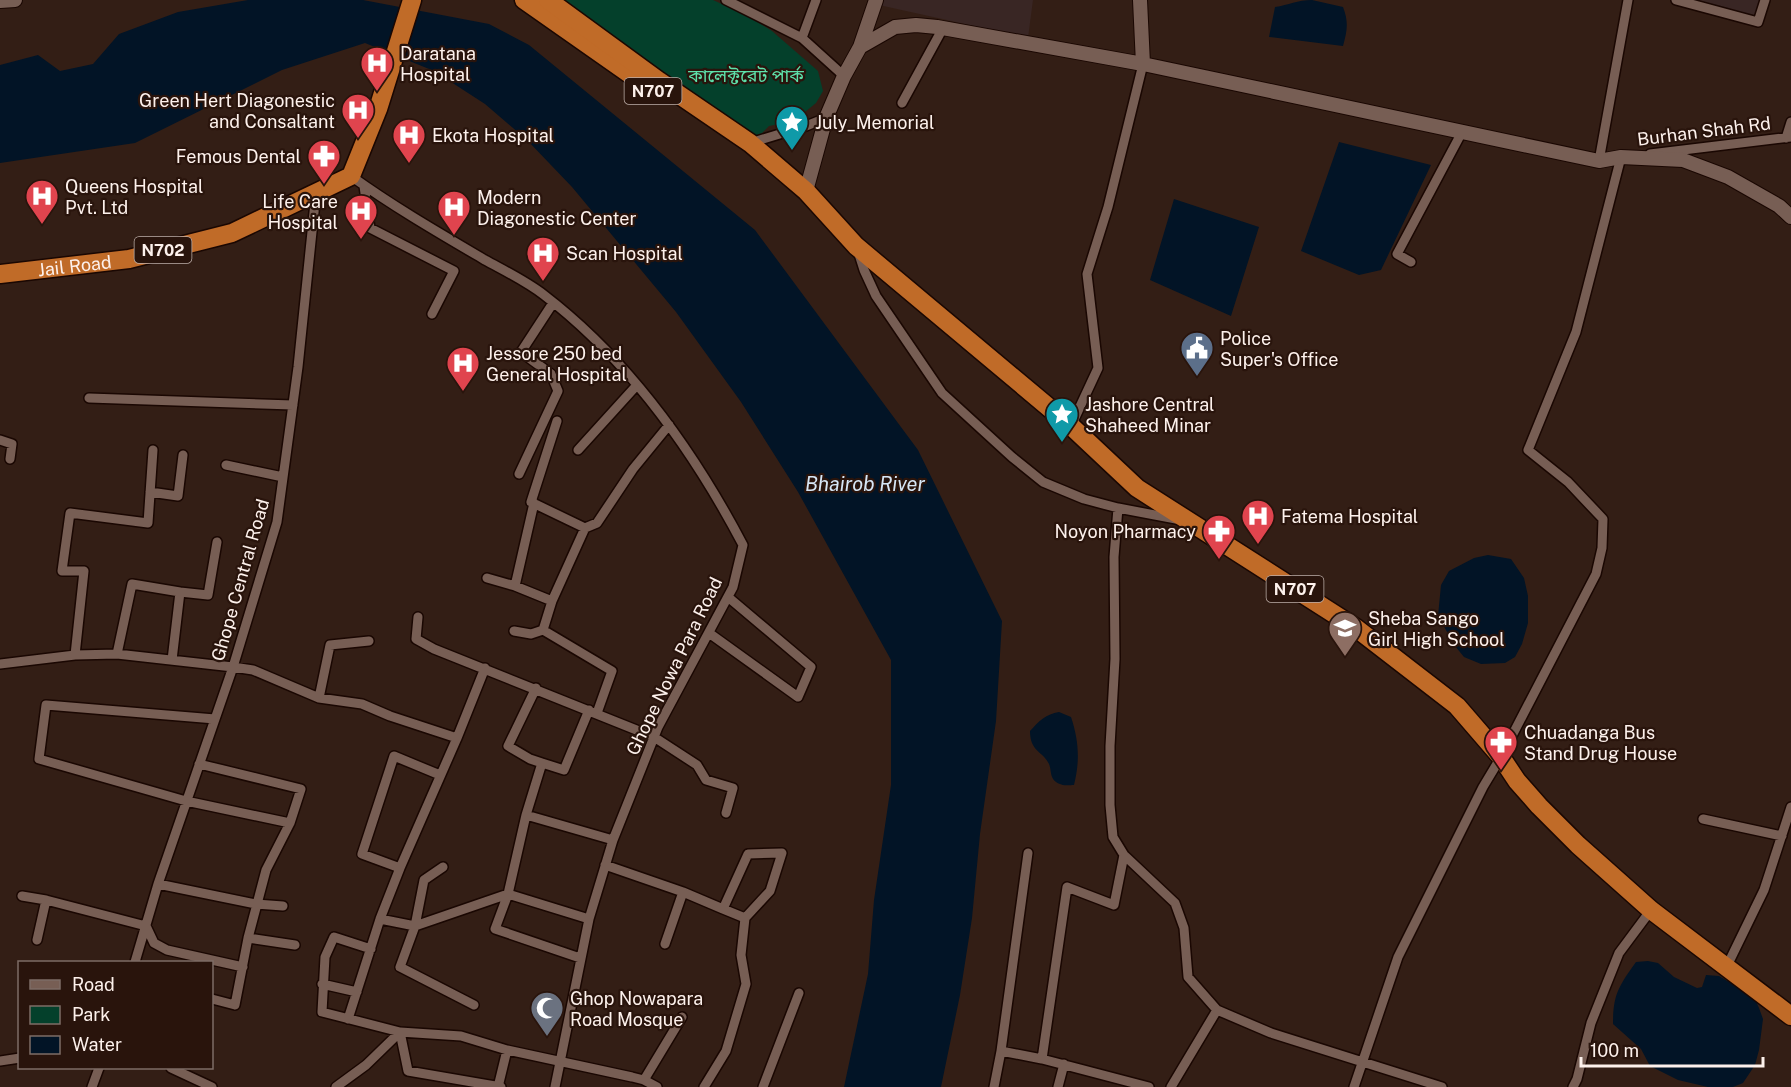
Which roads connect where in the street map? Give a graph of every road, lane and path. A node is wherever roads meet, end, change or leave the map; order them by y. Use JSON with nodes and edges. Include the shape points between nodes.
{"nodes":[{"id":1,"x":15,"y":0,"type":"edge"},
{"id":2,"x":412,"y":0,"type":"edge"},
{"id":3,"x":524,"y":0,"type":"edge"},
{"id":4,"x":548,"y":0,"type":"edge"},
{"id":5,"x":726,"y":0,"type":"edge"},
{"id":6,"x":816,"y":0,"type":"edge"},
{"id":7,"x":876,"y":0,"type":"edge"},
{"id":8,"x":1140,"y":0,"type":"edge"},
{"id":9,"x":1628,"y":0,"type":"edge"},
{"id":10,"x":1676,"y":0,"type":"edge"},
{"id":11,"x":1765,"y":0,"type":"edge"},
{"id":12,"x":0,"y":1,"type":"edge"},
{"id":13,"x":943,"y":28,"type":"junction"},
{"id":14,"x":802,"y":38,"type":"junction"},
{"id":15,"x":860,"y":47,"type":"junction"},
{"id":16,"x":1143,"y":64,"type":"junction"},
{"id":17,"x":844,"y":76,"type":"junction"},
{"id":18,"x":902,"y":103,"type":"dead end"},
{"id":19,"x":826,"y":118,"type":"junction"},
{"id":20,"x":1791,"y":122,"type":"edge"},
{"id":21,"x":1462,"y":132,"type":"junction"},
{"id":22,"x":1789,"y":137,"type":"edge"},
{"id":23,"x":750,"y":142,"type":"junction"},
{"id":24,"x":1621,"y":157,"type":"junction"},
{"id":25,"x":1599,"y":161,"type":"junction"},
{"id":26,"x":786,"y":175,"type":"junction"},
{"id":27,"x":358,"y":181,"type":"junction"},
{"id":28,"x":806,"y":192,"type":"junction"},
{"id":29,"x":316,"y":193,"type":"junction"},
{"id":30,"x":1791,"y":217,"type":"edge"},
{"id":31,"x":856,"y":246,"type":"junction"},
{"id":32,"x":1411,"y":262,"type":"dead end"},
{"id":33,"x":0,"y":274,"type":"edge"},
{"id":34,"x":553,"y":303,"type":"junction"},
{"id":35,"x":432,"y":314,"type":"dead end"},
{"id":36,"x":637,"y":385,"type":"junction"},
{"id":37,"x":89,"y":398,"type":"dead end"},
{"id":38,"x":293,"y":405,"type":"junction"},
{"id":39,"x":556,"y":422,"type":"dead end"},
{"id":40,"x":669,"y":425,"type":"junction"},
{"id":41,"x":1071,"y":426,"type":"junction"},
{"id":42,"x":0,"y":440,"type":"edge"},
{"id":43,"x":153,"y":450,"type":"dead end"},
{"id":44,"x":578,"y":450,"type":"dead end"},
{"id":45,"x":183,"y":455,"type":"dead end"},
{"id":46,"x":9,"y":459,"type":"dead end"},
{"id":47,"x":226,"y":465,"type":"dead end"},
{"id":48,"x":519,"y":474,"type":"dead end"},
{"id":49,"x":283,"y":477,"type":"junction"},
{"id":50,"x":150,"y":492,"type":"junction"},
{"id":51,"x":534,"y":503,"type":"junction"},
{"id":52,"x":1118,"y":508,"type":"junction"},
{"id":53,"x":1187,"y":521,"type":"junction"},
{"id":54,"x":585,"y":528,"type":"junction"},
{"id":55,"x":217,"y":542,"type":"dead end"},
{"id":56,"x":487,"y":578,"type":"dead end"},
{"id":57,"x":515,"y":586,"type":"junction"},
{"id":58,"x":180,"y":592,"type":"junction"},
{"id":59,"x":728,"y":597,"type":"junction"},
{"id":60,"x":552,"y":601,"type":"junction"},
{"id":61,"x":418,"y":617,"type":"dead end"},
{"id":62,"x":543,"y":630,"type":"junction"},
{"id":63,"x":514,"y":631,"type":"dead end"},
{"id":64,"x":709,"y":633,"type":"junction"},
{"id":65,"x":369,"y":642,"type":"dead end"},
{"id":66,"x":117,"y":654,"type":"junction"},
{"id":67,"x":75,"y":655,"type":"junction"},
{"id":68,"x":172,"y":660,"type":"junction"},
{"id":69,"x":0,"y":664,"type":"edge"},
{"id":70,"x":233,"y":667,"type":"junction"},
{"id":71,"x":486,"y":668,"type":"junction"},
{"id":72,"x":536,"y":688,"type":"junction"},
{"id":73,"x":319,"y":698,"type":"junction"},
{"id":74,"x":593,"y":712,"type":"junction"},
{"id":75,"x":215,"y":719,"type":"junction"},
{"id":76,"x":654,"y":737,"type":"junction"},
{"id":77,"x":457,"y":738,"type":"junction"},
{"id":78,"x":1501,"y":757,"type":"junction"},
{"id":79,"x":542,"y":763,"type":"junction"},
{"id":80,"x":199,"y":764,"type":"junction"},
{"id":81,"x":440,"y":775,"type":"junction"},
{"id":82,"x":186,"y":801,"type":"junction"},
{"id":83,"x":1791,"y":807,"type":"edge"},
{"id":84,"x":726,"y":813,"type":"dead end"},
{"id":85,"x":526,"y":815,"type":"junction"},
{"id":86,"x":1703,"y":819,"type":"dead end"},
{"id":87,"x":290,"y":823,"type":"junction"},
{"id":88,"x":1782,"y":836,"type":"junction"},
{"id":89,"x":613,"y":840,"type":"junction"},
{"id":90,"x":1028,"y":853,"type":"dead end"},
{"id":91,"x":1124,"y":855,"type":"junction"},
{"id":92,"x":605,"y":865,"type":"junction"},
{"id":93,"x":443,"y":867,"type":"dead end"},
{"id":94,"x":400,"y":868,"type":"junction"},
{"id":95,"x":158,"y":884,"type":"junction"},
{"id":96,"x":684,"y":892,"type":"junction"},
{"id":97,"x":508,"y":894,"type":"junction"},
{"id":98,"x":22,"y":896,"type":"dead end"},
{"id":99,"x":46,"y":900,"type":"junction"},
{"id":100,"x":256,"y":904,"type":"junction"},
{"id":101,"x":283,"y":906,"type":"dead end"},
{"id":102,"x":723,"y":909,"type":"junction"},
{"id":103,"x":1651,"y":910,"type":"junction"},
{"id":104,"x":746,"y":918,"type":"junction"},
{"id":105,"x":380,"y":919,"type":"junction"},
{"id":106,"x":589,"y":919,"type":"junction"},
{"id":107,"x":146,"y":926,"type":"junction"},
{"id":108,"x":415,"y":926,"type":"junction"},
{"id":109,"x":248,"y":938,"type":"junction"},
{"id":110,"x":37,"y":940,"type":"dead end"},
{"id":111,"x":665,"y":944,"type":"dead end"},
{"id":112,"x":295,"y":945,"type":"dead end"},
{"id":113,"x":371,"y":949,"type":"junction"},
{"id":114,"x":580,"y":958,"type":"junction"},
{"id":115,"x":136,"y":961,"type":"edge"},
{"id":116,"x":243,"y":967,"type":"junction"},
{"id":117,"x":1726,"y":968,"type":"junction"},
{"id":118,"x":322,"y":984,"type":"junction"},
{"id":119,"x":357,"y":992,"type":"junction"},
{"id":120,"x":799,"y":993,"type":"dead end"},
{"id":121,"x":213,"y":999,"type":"edge"},
{"id":122,"x":474,"y":1005,"type":"dead end"},
{"id":123,"x":1216,"y":1010,"type":"junction"},
{"id":124,"x":1791,"y":1016,"type":"edge"},
{"id":125,"x":682,"y":1017,"type":"dead end"},
{"id":126,"x":348,"y":1019,"type":"junction"},
{"id":127,"x":400,"y":1032,"type":"junction"},
{"id":128,"x":507,"y":1050,"type":"junction"},
{"id":129,"x":1001,"y":1051,"type":"junction"},
{"id":130,"x":18,"y":1058,"type":"edge"},
{"id":131,"x":1042,"y":1059,"type":"junction"},
{"id":132,"x":0,"y":1061,"type":"edge"},
{"id":133,"x":560,"y":1062,"type":"junction"},
{"id":134,"x":1362,"y":1063,"type":"junction"},
{"id":135,"x":1064,"y":1064,"type":"junction"},
{"id":136,"x":99,"y":1069,"type":"edge"},
{"id":137,"x":173,"y":1069,"type":"edge"},
{"id":138,"x":645,"y":1080,"type":"junction"},
{"id":139,"x":631,"y":1082,"type":"edge"},
{"id":140,"x":1121,"y":1083,"type":"edge"},
{"id":141,"x":92,"y":1087,"type":"edge"},
{"id":142,"x":212,"y":1087,"type":"edge"},
{"id":143,"x":336,"y":1087,"type":"edge"},
{"id":144,"x":499,"y":1087,"type":"edge"},
{"id":145,"x":555,"y":1087,"type":"edge"},
{"id":146,"x":657,"y":1087,"type":"edge"},
{"id":147,"x":704,"y":1087,"type":"edge"},
{"id":148,"x":763,"y":1087,"type":"edge"},
{"id":149,"x":994,"y":1087,"type":"edge"},
{"id":150,"x":1058,"y":1087,"type":"edge"},
{"id":151,"x":1149,"y":1087,"type":"edge"},
{"id":152,"x":1171,"y":1087,"type":"edge"},
{"id":153,"x":1354,"y":1087,"type":"edge"},
{"id":154,"x":1442,"y":1087,"type":"edge"},
{"id":155,"x":1573,"y":1087,"type":"edge"}],
"edges":[{"from":1,"to":12,"type":"street"},
{"from":2,"to":27,"type":"highway"},
{"from":3,"to":26,"type":"highway","number":"N707","via":[[697,122]]},
{"from":4,"to":23,"type":"highway","number":"N707"},
{"from":5,"to":14,"type":"street"},
{"from":6,"to":14,"type":"street"},
{"from":7,"to":15,"type":"street"},
{"from":8,"to":16,"type":"street"},
{"from":9,"to":25,"type":"street"},
{"from":10,"to":11,"type":"street","via":[[1758,22]]},
{"from":13,"to":15,"type":"street","via":[[895,27]]},
{"from":13,"to":16,"type":"street"},
{"from":13,"to":18,"type":"street"},
{"from":14,"to":17,"type":"street"},
{"from":15,"to":17,"type":"street"},
{"from":16,"to":21,"type":"street"},
{"from":16,"to":41,"type":"street","via":[[1108,207],[1087,274],[1098,368]]},
{"from":17,"to":19,"type":"street"},
{"from":19,"to":23,"type":"street"},
{"from":19,"to":28,"type":"street"},
{"from":20,"to":22,"type":"street"},
{"from":21,"to":25,"type":"street"},
{"from":21,"to":32,"type":"street","via":[[1397,254]]},
{"from":22,"to":24,"type":"street","name":"Burhan Shah Rd"},
{"from":23,"to":26,"type":"highway","number":"N707"},
{"from":24,"to":25,"type":"street"},
{"from":24,"to":30,"type":"street","via":[[1683,160],[1728,177]]},
{"from":24,"to":78,"type":"street","via":[[1576,332],[1528,450],[1568,482],[1603,519],[1602,548],[1596,574]]},
{"from":26,"to":28,"type":"highway","number":"N707"},
{"from":27,"to":29,"type":"highway","number":"N702"},
{"from":27,"to":34,"type":"street","name":"Ghope Nowa Para Road"},
{"from":27,"to":35,"type":"street","via":[[370,228],[454,271]]},
{"from":28,"to":31,"type":"highway","number":"N707"},
{"from":29,"to":33,"type":"highway","name":"Jail Road","number":"N702","via":[[232,232],[141,256]]},
{"from":29,"to":38,"type":"street","name":"Ghope Central Road"},
{"from":31,"to":41,"type":"highway","number":"N707"},
{"from":31,"to":52,"type":"street","via":[[876,296],[942,393],[1043,482]]},
{"from":34,"to":36,"type":"street","name":"Ghope Nowa Para Road","via":[[599,342]]},
{"from":34,"to":48,"type":"street","via":[[521,352],[551,374],[558,391]]},
{"from":36,"to":40,"type":"street","name":"Ghope Nowa Para Road"},
{"from":36,"to":44,"type":"street"},
{"from":37,"to":38,"type":"street"},
{"from":38,"to":49,"type":"street","name":"Ghope Central Road"},
{"from":39,"to":51,"type":"street","via":[[531,502]]},
{"from":40,"to":54,"type":"street","via":[[597,523]]},
{"from":40,"to":59,"type":"street","name":"Ghope Nowa Para Road","via":[[693,457],[744,545]]},
{"from":41,"to":53,"type":"highway","number":"N707","via":[[1137,488]]},
{"from":42,"to":46,"type":"street","via":[[12,444]]},
{"from":43,"to":50,"type":"street"},
{"from":45,"to":50,"type":"street","via":[[178,496]]},
{"from":47,"to":49,"type":"street"},
{"from":49,"to":70,"type":"street","name":"Ghope Central Road","via":[[277,522]]},
{"from":50,"to":67,"type":"street","via":[[148,523],[70,513],[62,572],[84,571]]},
{"from":51,"to":54,"type":"street"},
{"from":51,"to":57,"type":"street"},
{"from":52,"to":53,"type":"street"},
{"from":52,"to":91,"type":"street","via":[[1110,805],[1113,837]]},
{"from":53,"to":78,"type":"highway","number":"N707","via":[[1356,628],[1457,706]]},
{"from":54,"to":60,"type":"street"},
{"from":55,"to":58,"type":"street","via":[[208,595]]},
{"from":56,"to":57,"type":"street"},
{"from":57,"to":60,"type":"street"},
{"from":58,"to":66,"type":"street","via":[[132,584]]},
{"from":58,"to":68,"type":"street"},
{"from":59,"to":64,"type":"street","name":"Ghope Nowa Para Road"},
{"from":59,"to":64,"type":"street","via":[[811,667],[798,697]]},
{"from":60,"to":62,"type":"street"},
{"from":61,"to":71,"type":"street","via":[[416,639]]},
{"from":62,"to":63,"type":"street","via":[[531,634]]},
{"from":62,"to":74,"type":"street","via":[[612,671]]},
{"from":64,"to":76,"type":"street","name":"Ghope Nowa Para Road"},
{"from":65,"to":73,"type":"street","via":[[330,645]]},
{"from":66,"to":67,"type":"street"},
{"from":66,"to":68,"type":"street"},
{"from":67,"to":69,"type":"street"},
{"from":68,"to":70,"type":"street"},
{"from":70,"to":73,"type":"street","via":[[253,670]]},
{"from":70,"to":75,"type":"street","name":"Ghope Central Road"},
{"from":71,"to":72,"type":"street"},
{"from":71,"to":77,"type":"street"},
{"from":72,"to":74,"type":"street"},
{"from":72,"to":79,"type":"street","via":[[508,746]]},
{"from":73,"to":77,"type":"street","via":[[362,704]]},
{"from":74,"to":76,"type":"street"},
{"from":74,"to":79,"type":"street","via":[[564,770]]},
{"from":75,"to":80,"type":"street","name":"Ghope Central Road"},
{"from":75,"to":82,"type":"street","via":[[46,705],[39,759]]},
{"from":76,"to":84,"type":"street","via":[[696,765],[706,780],[733,788]]},
{"from":76,"to":89,"type":"street","name":"Ghope Nowa Para Road"},
{"from":77,"to":81,"type":"street"},
{"from":78,"to":103,"type":"highway","number":"N707","via":[[1539,806]]},
{"from":78,"to":134,"type":"street","via":[[1398,957]]},
{"from":79,"to":85,"type":"street"},
{"from":80,"to":82,"type":"street","name":"Ghope Central Road"},
{"from":80,"to":87,"type":"street","via":[[302,789]]},
{"from":81,"to":94,"type":"street"},
{"from":81,"to":94,"type":"street","via":[[394,756],[362,854]]},
{"from":82,"to":87,"type":"street"},
{"from":82,"to":95,"type":"street","name":"Ghope Central Road"},
{"from":83,"to":88,"type":"street"},
{"from":85,"to":89,"type":"street"},
{"from":85,"to":97,"type":"street"},
{"from":86,"to":88,"type":"street"},
{"from":87,"to":100,"type":"street","via":[[266,870]]},
{"from":88,"to":117,"type":"street","via":[[1764,890]]},
{"from":89,"to":92,"type":"street","name":"Ghope Nowa Para Road"},
{"from":90,"to":129,"type":"street"},
{"from":91,"to":123,"type":"street","via":[[1175,903],[1184,928],[1188,977]]},
{"from":91,"to":131,"type":"street","via":[[1114,905],[1067,887]]},
{"from":92,"to":96,"type":"street"},
{"from":92,"to":106,"type":"street","name":"Ghope Nowa Para Road"},
{"from":93,"to":108,"type":"street","via":[[424,880]]},
{"from":94,"to":105,"type":"street"},
{"from":95,"to":100,"type":"street"},
{"from":95,"to":107,"type":"street","name":"Ghope Central Road"},
{"from":96,"to":102,"type":"street"},
{"from":96,"to":111,"type":"street"},
{"from":97,"to":106,"type":"street"},
{"from":97,"to":108,"type":"street"},
{"from":97,"to":114,"type":"street","via":[[495,929]]},
{"from":98,"to":99,"type":"street"},
{"from":99,"to":107,"type":"street"},
{"from":99,"to":110,"type":"street"},
{"from":100,"to":101,"type":"street"},
{"from":100,"to":109,"type":"street"},
{"from":102,"to":104,"type":"street"},
{"from":102,"to":104,"type":"street","via":[[748,854],[782,854],[770,891]]},
{"from":103,"to":117,"type":"highway","number":"N707"},
{"from":103,"to":155,"type":"street","via":[[1619,953]]},
{"from":104,"to":147,"type":"street","via":[[741,955],[746,984],[726,1051]]},
{"from":105,"to":108,"type":"street"},
{"from":105,"to":113,"type":"street"},
{"from":106,"to":114,"type":"street","name":"Ghope Nowa Para Road"},
{"from":107,"to":115,"type":"street","name":"Ghope Central Road"},
{"from":107,"to":116,"type":"street","via":[[154,943],[166,950]]},
{"from":108,"to":122,"type":"street","via":[[400,967]]},
{"from":109,"to":112,"type":"street"},
{"from":109,"to":116,"type":"street"},
{"from":113,"to":118,"type":"street","via":[[334,937],[325,957]]},
{"from":113,"to":119,"type":"street"},
{"from":114,"to":133,"type":"street","name":"Ghope Nowa Para Road"},
{"from":116,"to":121,"type":"street","via":[[235,1005]]},
{"from":117,"to":124,"type":"highway","number":"N707"},
{"from":118,"to":119,"type":"street"},
{"from":118,"to":126,"type":"street","via":[[322,1012]]},
{"from":119,"to":126,"type":"street"},
{"from":120,"to":148,"type":"street"},
{"from":123,"to":134,"type":"street","via":[[1271,1034]]},
{"from":123,"to":152,"type":"street"},
{"from":125,"to":138,"type":"street"},
{"from":126,"to":127,"type":"street"},
{"from":127,"to":128,"type":"street","via":[[461,1036]]},
{"from":127,"to":143,"type":"street"},
{"from":127,"to":144,"type":"street","via":[[408,1071]]},
{"from":128,"to":133,"type":"street"},
{"from":128,"to":144,"type":"street"},
{"from":129,"to":131,"type":"street"},
{"from":129,"to":149,"type":"street"},
{"from":130,"to":132,"type":"street"},
{"from":131,"to":135,"type":"street"},
{"from":133,"to":139,"type":"street"},
{"from":133,"to":145,"type":"street","name":"Ghope Nowa Para Road"},
{"from":134,"to":153,"type":"street"},
{"from":134,"to":154,"type":"street"},
{"from":135,"to":140,"type":"street"},
{"from":135,"to":150,"type":"street"},
{"from":136,"to":141,"type":"street"},
{"from":137,"to":142,"type":"street"},
{"from":138,"to":139,"type":"street"},
{"from":138,"to":146,"type":"street"},
{"from":140,"to":151,"type":"street"}]}
